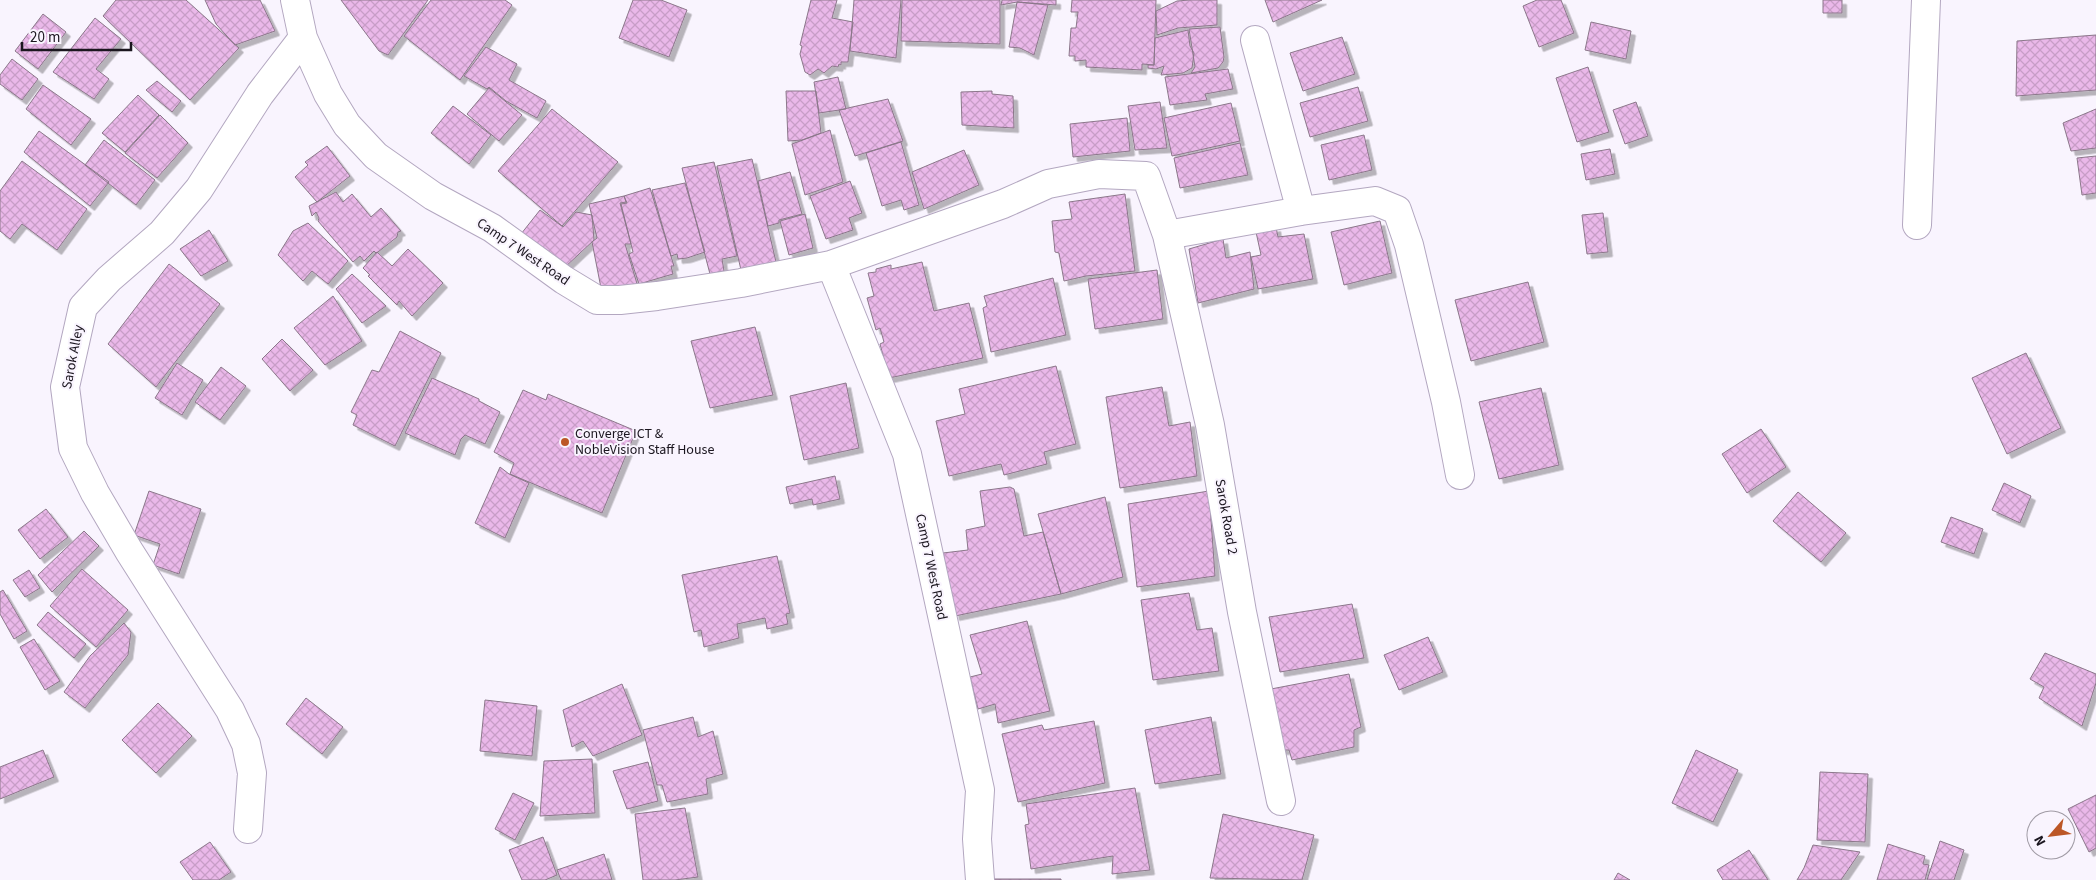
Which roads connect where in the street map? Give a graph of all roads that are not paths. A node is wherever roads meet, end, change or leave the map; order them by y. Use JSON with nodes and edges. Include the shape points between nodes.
{"nodes":[{"id":1,"x":294,"y":0,"type":"edge"},
{"id":2,"x":1926,"y":0,"type":"edge"},
{"id":3,"x":303,"y":38,"type":"junction"},
{"id":4,"x":1255,"y":40,"type":"dead end"},
{"id":5,"x":1301,"y":211,"type":"junction"},
{"id":6,"x":1917,"y":225,"type":"dead end"},
{"id":7,"x":1167,"y":235,"type":"junction"},
{"id":8,"x":831,"y":265,"type":"junction"},
{"id":9,"x":1460,"y":476,"type":"dead end"},
{"id":10,"x":1281,"y":800,"type":"dead end"},
{"id":11,"x":248,"y":829,"type":"dead end"},
{"id":12,"x":980,"y":880,"type":"edge"}],
"edges":[{"from":1,"to":3,"type":"street","name":"Camp 7 West Road"},
{"from":2,"to":6,"type":"street"},
{"from":3,"to":8,"type":"street","name":"Camp 7 West Road","via":[[328,94],[348,125],[376,156],[433,196],[492,228],[597,300],[657,296]]},
{"from":3,"to":11,"type":"street","name":"Sarok Alley","via":[[260,94],[193,196],[162,233],[83,307],[65,387],[73,448],[95,493],[230,710],[246,744],[252,773]]},
{"from":4,"to":5,"type":"street"},
{"from":5,"to":7,"type":"street"},
{"from":5,"to":9,"type":"street","via":[[1375,201],[1397,210],[1409,245]]},
{"from":7,"to":8,"type":"street","name":"Camp 7 West Road","via":[[1146,176],[1099,174],[1048,184],[1003,204]]},
{"from":7,"to":10,"type":"street","name":"Sarok Road 2","via":[[1210,425],[1242,612]]},
{"from":8,"to":12,"type":"street","name":"Camp 7 West Road","via":[[907,454],[980,790],[977,839]]}]}
